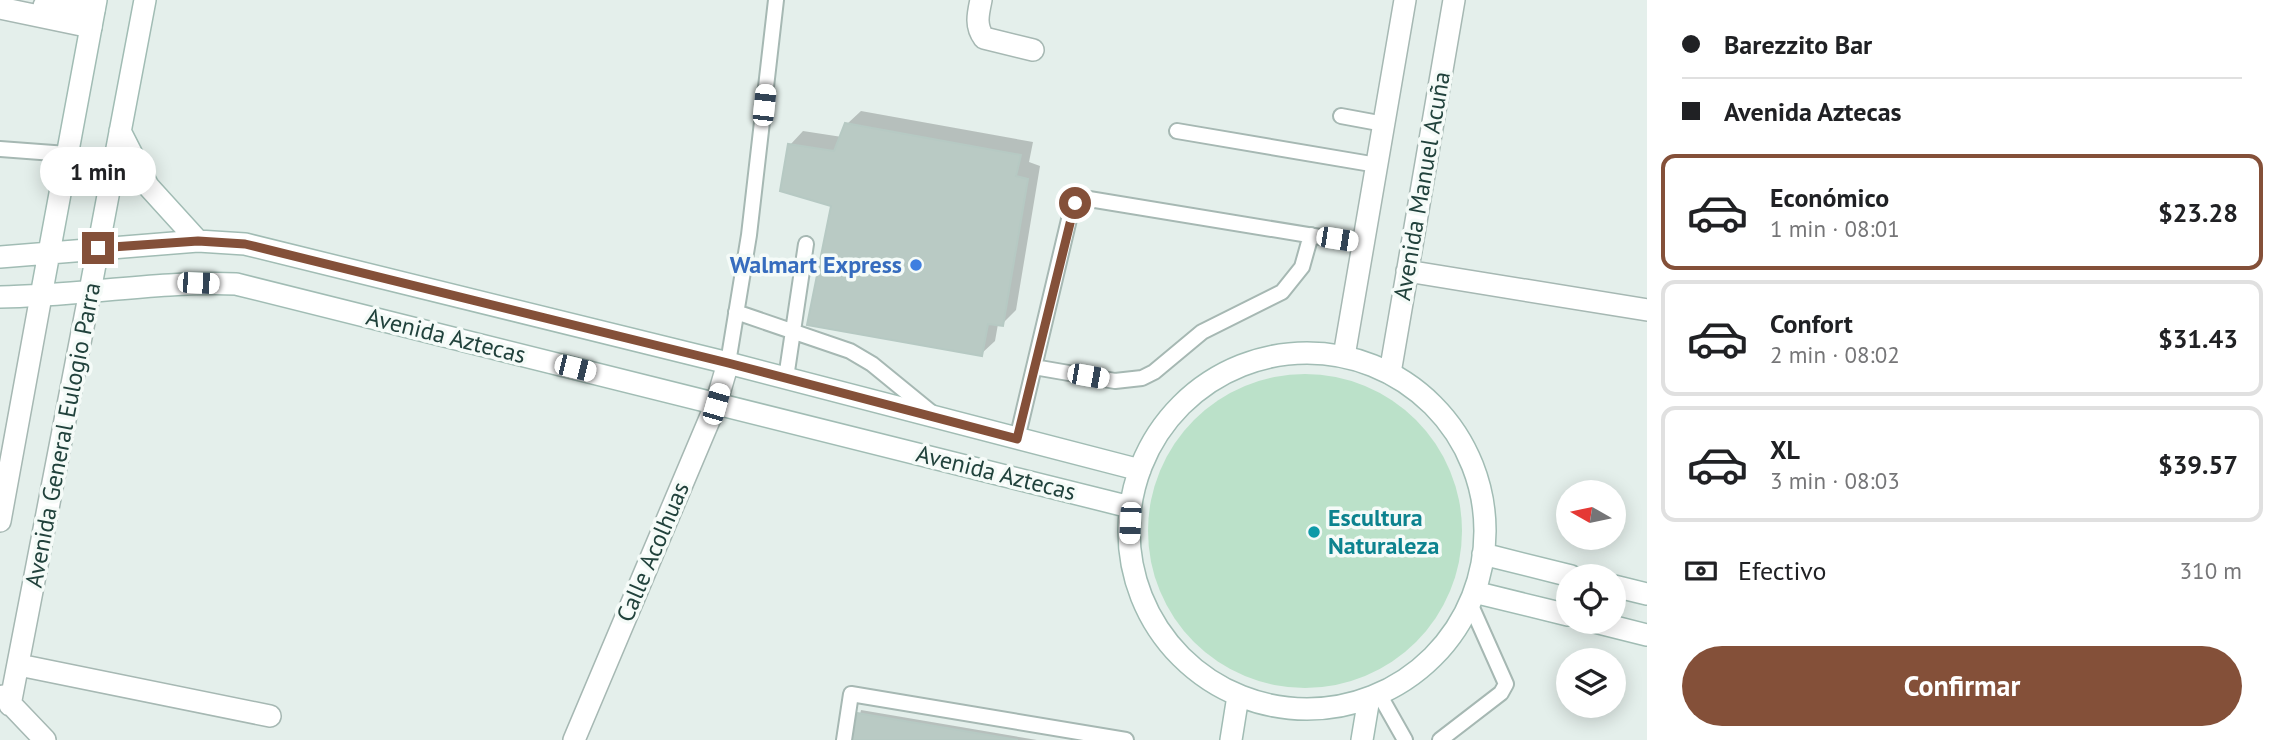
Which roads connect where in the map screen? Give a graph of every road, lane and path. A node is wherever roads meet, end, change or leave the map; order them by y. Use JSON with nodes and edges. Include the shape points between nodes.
{"nodes":[{"id":1,"x":10,"y":0,"type":"edge"},
{"id":2,"x":145,"y":0,"type":"edge"},
{"id":3,"x":776,"y":0,"type":"edge"},
{"id":4,"x":981,"y":0,"type":"edge"},
{"id":5,"x":1405,"y":0,"type":"edge"},
{"id":6,"x":1454,"y":0,"type":"edge"},
{"id":7,"x":0,"y":7,"type":"edge"},
{"id":8,"x":93,"y":13,"type":"edge"},
{"id":9,"x":1033,"y":50,"type":"dead end"},
{"id":10,"x":1341,"y":116,"type":"dead end"},
{"id":11,"x":1384,"y":124,"type":"junction"},
{"id":12,"x":120,"y":131,"type":"junction"},
{"id":13,"x":1177,"y":131,"type":"dead end"},
{"id":14,"x":0,"y":149,"type":"edge"},
{"id":15,"x":67,"y":155,"type":"junction"},
{"id":16,"x":1377,"y":165,"type":"junction"},
{"id":17,"x":1311,"y":235,"type":"junction"},
{"id":18,"x":198,"y":241,"type":"junction"},
{"id":19,"x":806,"y":244,"type":"dead end"},
{"id":20,"x":1363,"y":244,"type":"junction"},
{"id":21,"x":98,"y":248,"type":"junction"},
{"id":22,"x":49,"y":253,"type":"junction"},
{"id":23,"x":0,"y":257,"type":"edge"},
{"id":24,"x":1407,"y":271,"type":"junction"},
{"id":25,"x":90,"y":291,"type":"junction"},
{"id":26,"x":41,"y":296,"type":"junction"},
{"id":27,"x":0,"y":297,"type":"edge"},
{"id":28,"x":1647,"y":310,"type":"edge"},
{"id":29,"x":736,"y":312,"type":"junction"},
{"id":30,"x":793,"y":332,"type":"junction"},
{"id":31,"x":1344,"y":356,"type":"junction"},
{"id":32,"x":728,"y":363,"type":"junction"},
{"id":33,"x":1034,"y":367,"type":"junction"},
{"id":34,"x":1390,"y":373,"type":"junction"},
{"id":35,"x":786,"y":378,"type":"junction"},
{"id":36,"x":716,"y":404,"type":"junction"},
{"id":37,"x":939,"y":419,"type":"junction"},
{"id":38,"x":1017,"y":439,"type":"junction"},
{"id":39,"x":1140,"y":470,"type":"junction"},
{"id":40,"x":1130,"y":507,"type":"junction"},
{"id":41,"x":0,"y":521,"type":"edge"},
{"id":42,"x":1483,"y":554,"type":"junction"},
{"id":43,"x":1556,"y":572,"type":"edge"},
{"id":44,"x":1626,"y":589,"type":"edge"},
{"id":45,"x":1647,"y":594,"type":"edge"},
{"id":46,"x":1472,"y":596,"type":"junction"},
{"id":47,"x":1556,"y":613,"type":"edge"},
{"id":48,"x":1626,"y":630,"type":"edge"},
{"id":49,"x":1647,"y":635,"type":"edge"},
{"id":50,"x":19,"y":665,"type":"junction"},
{"id":51,"x":1238,"y":696,"type":"junction"},
{"id":52,"x":1374,"y":696,"type":"junction"},
{"id":53,"x":5,"y":699,"type":"edge"},
{"id":54,"x":270,"y":716,"type":"dead end"},
{"id":55,"x":45,"y":740,"type":"edge"},
{"id":56,"x":574,"y":740,"type":"edge"},
{"id":57,"x":844,"y":740,"type":"edge"},
{"id":58,"x":1126,"y":740,"type":"edge"},
{"id":59,"x":1231,"y":740,"type":"edge"},
{"id":60,"x":1362,"y":740,"type":"edge"},
{"id":61,"x":1405,"y":740,"type":"edge"},
{"id":62,"x":1440,"y":740,"type":"edge"}],
"edges":[{"from":1,"to":7,"type":"street"},
{"from":1,"to":8,"type":"street"},
{"from":2,"to":12,"type":"street","name":"Avenida General Eulogio Parra"},
{"from":3,"to":29,"type":"lane"},
{"from":4,"to":9,"type":"street","via":[[977,21],[984,38]]},
{"from":5,"to":11,"type":"street","name":"Avenida Manuel Acuña"},
{"from":6,"to":24,"type":"street","name":"Avenida Manuel Acuña"},
{"from":7,"to":8,"type":"street"},
{"from":8,"to":15,"type":"street","name":"Avenida General Eulogio Parra"},
{"from":10,"to":11,"type":"lane"},
{"from":11,"to":16,"type":"street","name":"Avenida Manuel Acuña"},
{"from":12,"to":18,"type":"street","via":[[148,187]]},
{"from":12,"to":21,"type":"street","name":"Avenida General Eulogio Parra"},
{"from":13,"to":16,"type":"lane"},
{"from":14,"to":15,"type":"lane"},
{"from":15,"to":22,"type":"street","name":"Avenida General Eulogio Parra"},
{"from":16,"to":20,"type":"street","name":"Avenida Manuel Acuña"},
{"from":17,"to":20,"type":"lane"},
{"from":17,"to":33,"type":"lane","via":[[1302,267],[1282,292],[1202,332],[1142,378],[1115,381]]},
{"from":17,"to":33,"type":"lane","via":[[1083,198],[1071,211]]},
{"from":18,"to":21,"type":"street","name":"Avenida Aztecas"},
{"from":18,"to":32,"type":"street","name":"Avenida Aztecas","via":[[245,244]]},
{"from":19,"to":30,"type":"lane"},
{"from":20,"to":31,"type":"street","name":"Avenida Manuel Acuña"},
{"from":21,"to":22,"type":"street","name":"Avenida Aztecas"},
{"from":21,"to":25,"type":"street","name":"Avenida General Eulogio Parra"},
{"from":22,"to":23,"type":"street","name":"Avenida Aztecas"},
{"from":22,"to":26,"type":"street","name":"Avenida General Eulogio Parra"},
{"from":24,"to":28,"type":"street"},
{"from":24,"to":34,"type":"street","name":"Avenida Manuel Acuña"},
{"from":25,"to":26,"type":"street","name":"Avenida Aztecas"},
{"from":25,"to":36,"type":"street","name":"Avenida Aztecas","via":[[180,282],[236,284]]},
{"from":25,"to":50,"type":"street","name":"Avenida General Eulogio Parra"},
{"from":26,"to":27,"type":"street","name":"Avenida Aztecas"},
{"from":26,"to":41,"type":"street","name":"Avenida General Eulogio Parra"},
{"from":29,"to":30,"type":"lane"},
{"from":29,"to":32,"type":"lane"},
{"from":30,"to":35,"type":"lane"},
{"from":30,"to":37,"type":"lane","via":[[850,351],[872,364]]},
{"from":31,"to":34,"type":"street"},
{"from":31,"to":39,"type":"street","via":[[1281,354],[1221,374],[1194,392],[1172,415]]},
{"from":32,"to":35,"type":"street","name":"Avenida Aztecas"},
{"from":32,"to":36,"type":"street","name":"Calle Acolhuas"},
{"from":33,"to":38,"type":"lane"},
{"from":34,"to":42,"type":"street","via":[[1439,411],[1457,435],[1480,493]]},
{"from":35,"to":37,"type":"street","name":"Avenida Aztecas"},
{"from":36,"to":40,"type":"street","name":"Avenida Aztecas"},
{"from":36,"to":56,"type":"street","name":"Calle Acolhuas"},
{"from":37,"to":38,"type":"street","name":"Avenida Aztecas"},
{"from":38,"to":39,"type":"street","name":"Avenida Aztecas"},
{"from":39,"to":40,"type":"street"},
{"from":40,"to":51,"type":"street","via":[[1134,573],[1161,634],[1209,681]]},
{"from":42,"to":43,"type":"street"},
{"from":42,"to":46,"type":"street"},
{"from":44,"to":45,"type":"street"},
{"from":46,"to":47,"type":"street"},
{"from":46,"to":52,"type":"street","via":[[1461,620],[1422,667]]},
{"from":46,"to":62,"type":"lane","via":[[1506,684],[1502,693]]},
{"from":48,"to":49,"type":"street"},
{"from":50,"to":53,"type":"street","name":"Avenida General Eulogio Parra"},
{"from":50,"to":54,"type":"street"},
{"from":51,"to":52,"type":"street","via":[[1264,705],[1303,709],[1343,706]]},
{"from":51,"to":59,"type":"street"},
{"from":52,"to":60,"type":"street"},
{"from":52,"to":61,"type":"lane"},
{"from":53,"to":55,"type":"street"},
{"from":57,"to":58,"type":"lane","via":[[851,694]]}]}
